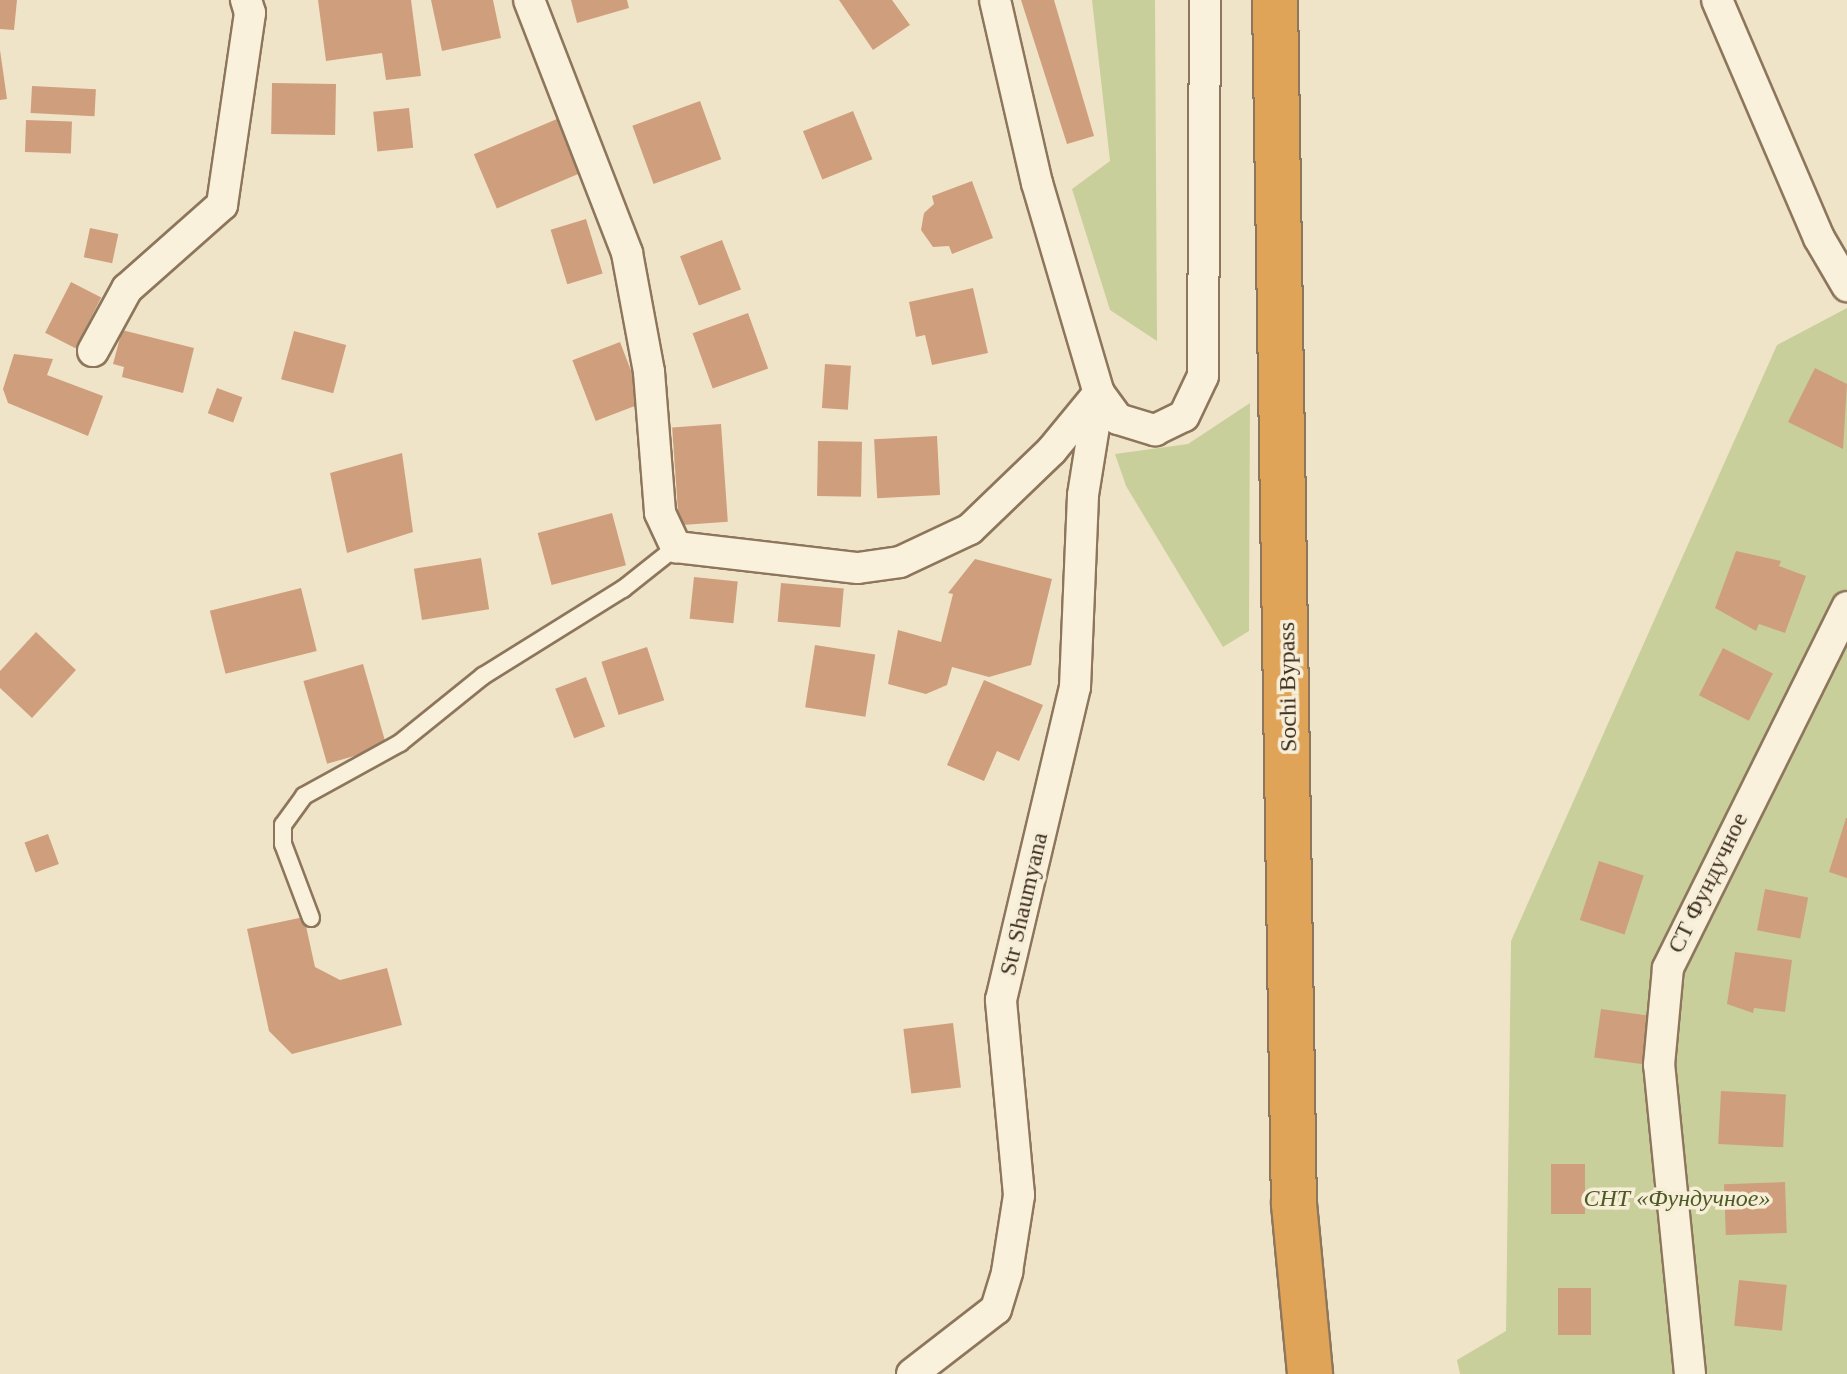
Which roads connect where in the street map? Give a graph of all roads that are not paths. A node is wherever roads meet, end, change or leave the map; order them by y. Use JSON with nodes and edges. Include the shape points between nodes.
{"nodes":[{"id":1,"x":246,"y":0,"type":"edge"},
{"id":2,"x":529,"y":0,"type":"edge"},
{"id":3,"x":995,"y":0,"type":"edge"},
{"id":4,"x":1205,"y":0,"type":"edge"},
{"id":5,"x":1275,"y":0,"type":"edge"},
{"id":6,"x":1717,"y":0,"type":"edge"},
{"id":7,"x":1847,"y":286,"type":"edge"},
{"id":8,"x":93,"y":351,"type":"dead end"},
{"id":9,"x":1099,"y":393,"type":"junction"},
{"id":10,"x":676,"y":547,"type":"junction"},
{"id":11,"x":1847,"y":607,"type":"edge"},
{"id":12,"x":311,"y":918,"type":"dead end"},
{"id":13,"x":912,"y":1374,"type":"edge"},
{"id":14,"x":1310,"y":1374,"type":"edge"},
{"id":15,"x":1690,"y":1374,"type":"edge"}],
"edges":[{"from":1,"to":8,"type":"street","via":[[250,13],[222,205],[127,289]]},
{"from":2,"to":10,"type":"street","via":[[627,253],[649,372],[660,513]]},
{"from":3,"to":9,"type":"street","via":[[1037,183]]},
{"from":4,"to":9,"type":"street","via":[[1203,376],[1184,416],[1155,430],[1118,419]]},
{"from":5,"to":14,"type":"highway","name":"Sochi Bypass","via":[[1294,1204]]},
{"from":6,"to":7,"type":"street","via":[[1819,238]]},
{"from":9,"to":10,"type":"street","via":[[1052,450],[970,529],[900,562],[858,568]]},
{"from":9,"to":13,"type":"street","name":"Str Shaumyana","via":[[1083,495],[1075,687],[1001,1000],[1019,1195],[1007,1272],[996,1309]]},
{"from":10,"to":12,"type":"lane","via":[[623,589],[483,676],[400,743],[304,796],[283,825],[283,844]]},
{"from":11,"to":15,"type":"street","name":"СТ Фундучное","via":[[1668,968],[1659,1065]]}]}
